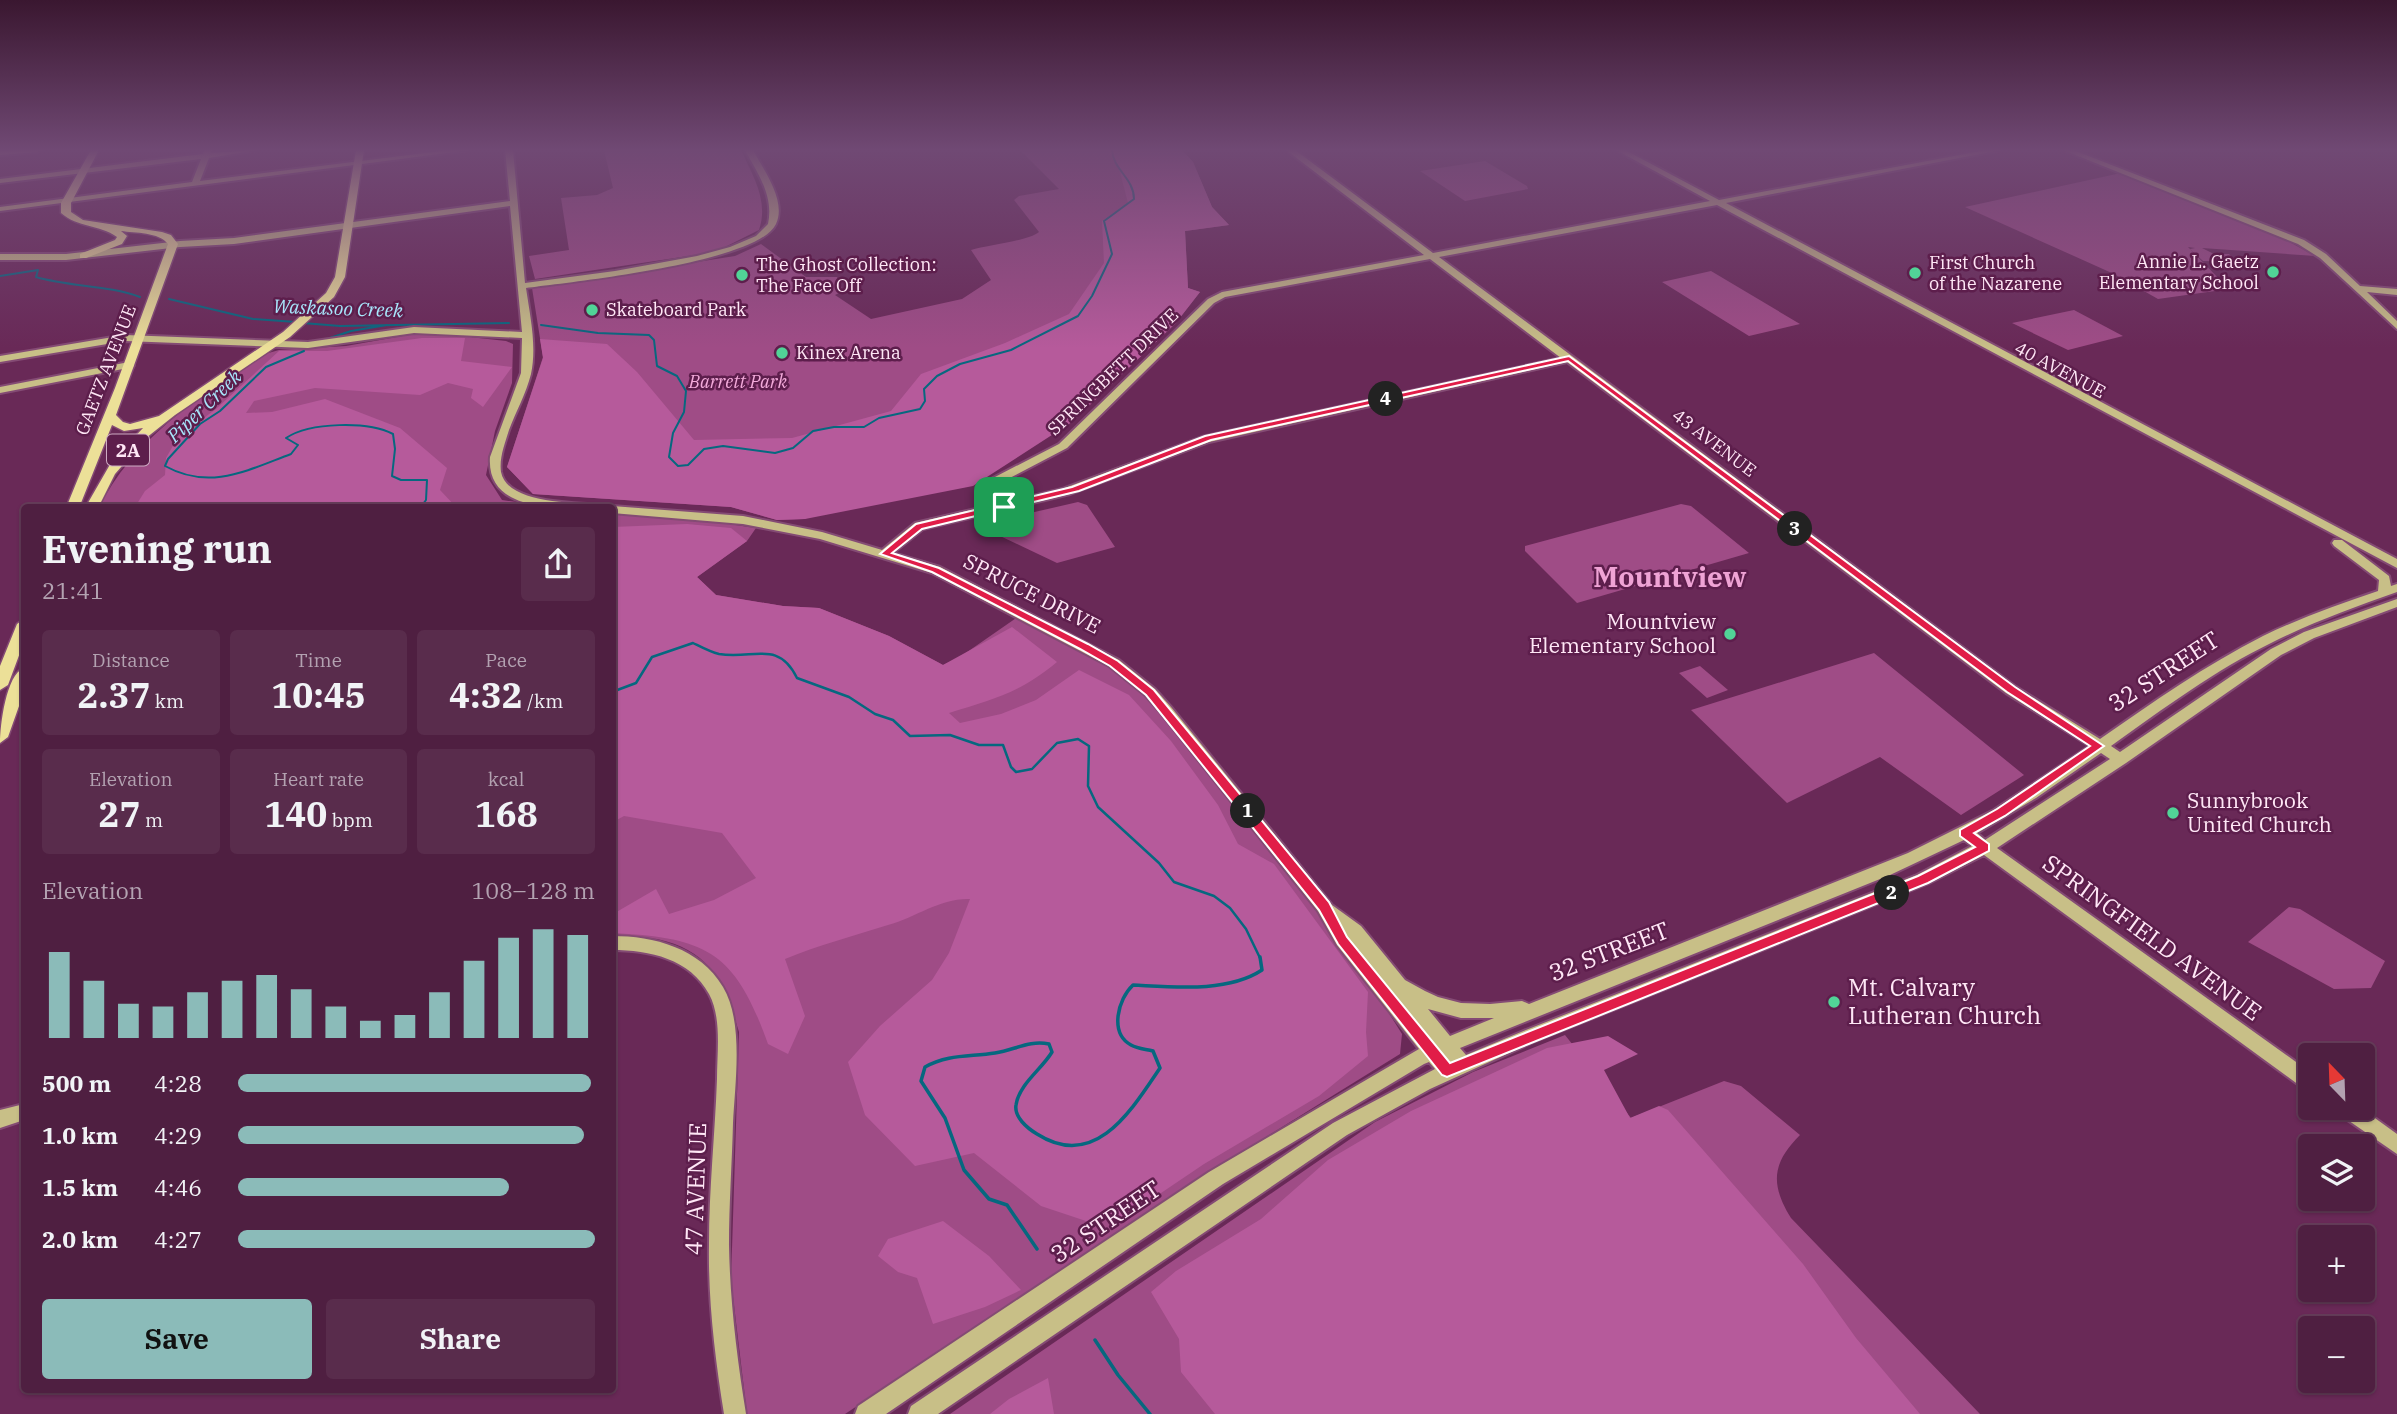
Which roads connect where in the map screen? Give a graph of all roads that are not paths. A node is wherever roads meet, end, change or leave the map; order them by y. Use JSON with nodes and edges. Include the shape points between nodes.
{"nodes":[{"id":1,"x":70,"y":216,"type":"edge"},
{"id":2,"x":349,"y":216,"type":"edge"},
{"id":3,"x":420,"y":216,"type":"edge"},
{"id":4,"x":515,"y":216,"type":"edge"},
{"id":5,"x":772,"y":216,"type":"edge"},
{"id":6,"x":1379,"y":216,"type":"edge"},
{"id":7,"x":1632,"y":216,"type":"edge"},
{"id":8,"x":1743,"y":216,"type":"edge"},
{"id":9,"x":1744,"y":216,"type":"edge"},
{"id":10,"x":2235,"y":216,"type":"edge"},
{"id":11,"x":107,"y":226,"type":"junction"},
{"id":12,"x":348,"y":226,"type":"junction"},
{"id":13,"x":138,"y":231,"type":"junction"},
{"id":14,"x":119,"y":242,"type":"junction"},
{"id":15,"x":173,"y":244,"type":"junction"},
{"id":16,"x":1432,"y":255,"type":"junction"},
{"id":17,"x":83,"y":256,"type":"junction"},
{"id":18,"x":0,"y":257,"type":"edge"},
{"id":19,"x":521,"y":286,"type":"junction"},
{"id":20,"x":2358,"y":289,"type":"junction"},
{"id":21,"x":2397,"y":292,"type":"edge"},
{"id":22,"x":2397,"y":326,"type":"edge"},
{"id":23,"x":526,"y":327,"type":"junction"},
{"id":24,"x":139,"y":338,"type":"junction"},
{"id":25,"x":271,"y":344,"type":"junction"},
{"id":26,"x":0,"y":359,"type":"edge"},
{"id":27,"x":1569,"y":359,"type":"junction"},
{"id":28,"x":129,"y":365,"type":"junction"},
{"id":29,"x":0,"y":390,"type":"edge"},
{"id":30,"x":180,"y":406,"type":"junction"},
{"id":31,"x":110,"y":415,"type":"junction"},
{"id":32,"x":74,"y":504,"type":"edge"},
{"id":33,"x":93,"y":504,"type":"edge"},
{"id":34,"x":569,"y":504,"type":"edge"},
{"id":35,"x":1004,"y":507,"type":"junction"},
{"id":36,"x":616,"y":509,"type":"edge"},
{"id":37,"x":2338,"y":543,"type":"junction"},
{"id":38,"x":885,"y":554,"type":"junction"},
{"id":39,"x":2397,"y":564,"type":"edge"},
{"id":40,"x":2397,"y":574,"type":"edge"},
{"id":41,"x":2390,"y":591,"type":"edge"},
{"id":42,"x":2397,"y":606,"type":"edge"},
{"id":43,"x":21,"y":632,"type":"edge"},
{"id":44,"x":0,"y":685,"type":"edge"},
{"id":45,"x":21,"y":692,"type":"edge"},
{"id":46,"x":0,"y":737,"type":"edge"},
{"id":47,"x":2098,"y":746,"type":"junction"},
{"id":48,"x":2121,"y":759,"type":"junction"},
{"id":49,"x":1965,"y":833,"type":"junction"},
{"id":50,"x":1985,"y":848,"type":"junction"},
{"id":51,"x":1324,"y":906,"type":"junction"},
{"id":52,"x":616,"y":943,"type":"edge"},
{"id":53,"x":1393,"y":978,"type":"junction"},
{"id":54,"x":1547,"y":1004,"type":"junction"},
{"id":55,"x":1439,"y":1048,"type":"junction"},
{"id":56,"x":1454,"y":1068,"type":"junction"},
{"id":57,"x":2298,"y":1073,"type":"edge"},
{"id":58,"x":21,"y":1113,"type":"edge"},
{"id":59,"x":0,"y":1119,"type":"edge"},
{"id":60,"x":2363,"y":1120,"type":"edge"},
{"id":61,"x":2397,"y":1145,"type":"edge"},
{"id":62,"x":735,"y":1414,"type":"edge"},
{"id":63,"x":866,"y":1414,"type":"edge"},
{"id":64,"x":919,"y":1414,"type":"edge"}],
"edges":[{"from":1,"to":11,"type":"main road"},
{"from":2,"to":12,"type":"main road","number":"2A"},
{"from":3,"to":12,"type":"street"},
{"from":4,"to":19,"type":"street"},
{"from":5,"to":19,"type":"street","via":[[772,225],[758,239],[738,249]]},
{"from":6,"to":16,"type":"street","name":"43 AVENUE"},
{"from":7,"to":16,"type":"street"},
{"from":8,"to":37,"type":"street","name":"40 AVENUE"},
{"from":9,"to":39,"type":"street","name":"40 AVENUE"},
{"from":10,"to":20,"type":"street","via":[[2319,253]]},
{"from":11,"to":13,"type":"main road"},
{"from":11,"to":14,"type":"main road","via":[[120,234]]},
{"from":12,"to":15,"type":"street","via":[[234,242]]},
{"from":12,"to":25,"type":"main road","number":"2A","via":[[334,293],[309,318]]},
{"from":13,"to":14,"type":"main road"},
{"from":13,"to":15,"type":"main road","via":[[164,236]]},
{"from":14,"to":17,"type":"main road"},
{"from":15,"to":17,"type":"street"},
{"from":15,"to":24,"type":"main road","name":"GAETZ AVENUE","number":"2A"},
{"from":16,"to":27,"type":"street","name":"43 AVENUE"},
{"from":16,"to":35,"type":"street","name":"SPRINGBETT DRIVE","via":[[1216,298],[1063,446],[997,480]]},
{"from":17,"to":18,"type":"street"},
{"from":19,"to":23,"type":"street"},
{"from":20,"to":21,"type":"street"},
{"from":20,"to":22,"type":"street"},
{"from":23,"to":25,"type":"street","via":[[414,330],[324,344]]},
{"from":23,"to":34,"type":"street","via":[[526,372],[494,466],[508,491]]},
{"from":24,"to":25,"type":"street"},
{"from":24,"to":26,"type":"street"},
{"from":24,"to":28,"type":"main road","name":"GAETZ AVENUE","number":"2A"},
{"from":25,"to":30,"type":"main road","number":"2A"},
{"from":27,"to":35,"type":"street","via":[[1209,438],[1076,489]]},
{"from":27,"to":47,"type":"street","name":"43 AVENUE","via":[[2011,690]]},
{"from":28,"to":29,"type":"street"},
{"from":28,"to":31,"type":"main road","name":"GAETZ AVENUE","number":"2A"},
{"from":30,"to":31,"type":"main road","via":[[133,427],[116,426]]},
{"from":30,"to":33,"type":"main road","number":"2A","via":[[118,459]]},
{"from":31,"to":32,"type":"main road","name":"GAETZ AVENUE","number":"2A"},
{"from":35,"to":38,"type":"street","via":[[919,526]]},
{"from":36,"to":38,"type":"street","name":"SPRUCE DRIVE","via":[[743,520]]},
{"from":37,"to":40,"type":"street","name":"40 AVENUE"},
{"from":37,"to":41,"type":"street","via":[[2385,579]]},
{"from":38,"to":51,"type":"street","name":"SPRUCE DRIVE","via":[[936,570],[1125,670],[1158,700]]},
{"from":41,"to":47,"type":"street","name":"32 STREET","via":[[2248,650]]},
{"from":42,"to":48,"type":"street","name":"32 STREET","via":[[2309,635],[2276,652]]},
{"from":43,"to":44,"type":"main road"},
{"from":45,"to":46,"type":"main road"},
{"from":47,"to":48,"type":"street","name":"43 AVENUE"},
{"from":47,"to":49,"type":"street","name":"32 STREET"},
{"from":48,"to":50,"type":"street","name":"32 STREET"},
{"from":49,"to":50,"type":"street","name":"SPRINGFIELD AVENUE"},
{"from":49,"to":54,"type":"street","name":"32 STREET","via":[[1884,871]]},
{"from":50,"to":56,"type":"street","name":"32 STREET","via":[[1899,890]]},
{"from":50,"to":57,"type":"street","name":"SPRINGFIELD AVENUE"},
{"from":51,"to":53,"type":"street","name":"SPRUCE DRIVE","via":[[1355,931]]},
{"from":51,"to":55,"type":"street","name":"SPRUCE DRIVE","via":[[1342,940]]},
{"from":52,"to":62,"type":"street","name":"47 AVENUE","via":[[663,949],[685,960],[718,994],[725,1020],[720,1283]]},
{"from":53,"to":54,"type":"street","via":[[1425,1001],[1453,1011],[1489,1013]]},
{"from":53,"to":55,"type":"street","name":"SPRUCE DRIVE"},
{"from":54,"to":55,"type":"street","name":"32 STREET"},
{"from":55,"to":56,"type":"street","name":"SPRUCE DRIVE"},
{"from":55,"to":63,"type":"street","name":"32 STREET","via":[[1216,1178]]},
{"from":56,"to":64,"type":"street","name":"32 STREET","via":[[1340,1129]]},
{"from":58,"to":59,"type":"street"},
{"from":60,"to":61,"type":"street"}]}
